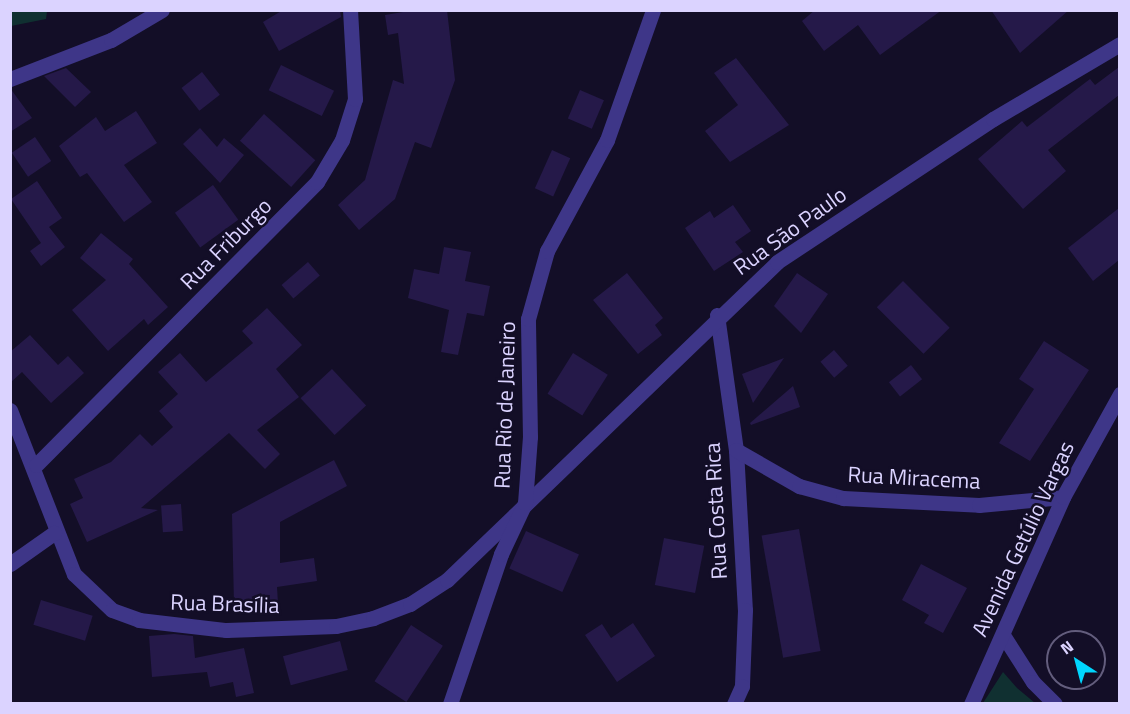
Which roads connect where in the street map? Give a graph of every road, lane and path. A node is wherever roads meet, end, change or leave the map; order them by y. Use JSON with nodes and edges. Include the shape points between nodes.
{"nodes":[{"id":1,"x":162,"y":10,"type":"edge"},
{"id":2,"x":350,"y":10,"type":"edge"},
{"id":3,"x":653,"y":10,"type":"edge"},
{"id":4,"x":1119,"y":44,"type":"edge"},
{"id":5,"x":10,"y":79,"type":"edge"},
{"id":6,"x":717,"y":315,"type":"junction"},
{"id":7,"x":1119,"y":394,"type":"edge"},
{"id":8,"x":10,"y":410,"type":"edge"},
{"id":9,"x":736,"y":450,"type":"junction"},
{"id":10,"x":36,"y":465,"type":"junction"},
{"id":11,"x":1063,"y":497,"type":"junction"},
{"id":12,"x":525,"y":503,"type":"junction"},
{"id":13,"x":54,"y":533,"type":"junction"},
{"id":14,"x":10,"y":564,"type":"edge"},
{"id":15,"x":1004,"y":635,"type":"junction"},
{"id":16,"x":450,"y":704,"type":"edge"},
{"id":17,"x":734,"y":704,"type":"edge"},
{"id":18,"x":971,"y":704,"type":"edge"},
{"id":19,"x":1055,"y":704,"type":"edge"}],
"edges":[{"from":1,"to":5,"type":"street","via":[[111,40]]},
{"from":2,"to":10,"type":"street","name":"Rua Friburgo","via":[[355,99],[342,140],[317,182]]},
{"from":3,"to":12,"type":"street","name":"Rua Rio de Janeiro","via":[[607,140],[547,251],[528,319],[530,437]]},
{"from":4,"to":6,"type":"street","name":"Rua São Paulo","via":[[993,119],[787,256]]},
{"from":6,"to":9,"type":"street","name":"Rua Costa Rica"},
{"from":6,"to":12,"type":"street","name":"Rua São Paulo"},
{"from":7,"to":11,"type":"street","name":"Avenida Getúlio Vargas"},
{"from":8,"to":10,"type":"street","name":"Rua Brasília"},
{"from":9,"to":11,"type":"street","name":"Rua Miracema","via":[[799,486],[843,498],[979,506]]},
{"from":9,"to":17,"type":"street","name":"Rua Costa Rica","via":[[745,649],[742,686]]},
{"from":10,"to":13,"type":"street","name":"Rua Brasília"},
{"from":11,"to":15,"type":"street","name":"Avenida Getúlio Vargas"},
{"from":12,"to":13,"type":"street","name":"Rua Brasília","via":[[447,580],[410,604],[345,624],[300,628],[193,628],[124,616],[82,585]]},
{"from":12,"to":16,"type":"street","name":"Rua Rio de Janeiro","via":[[501,554]]},
{"from":13,"to":14,"type":"street"},
{"from":15,"to":18,"type":"street","name":"Avenida Getúlio Vargas"},
{"from":15,"to":19,"type":"street","via":[[1034,682]]}]}
